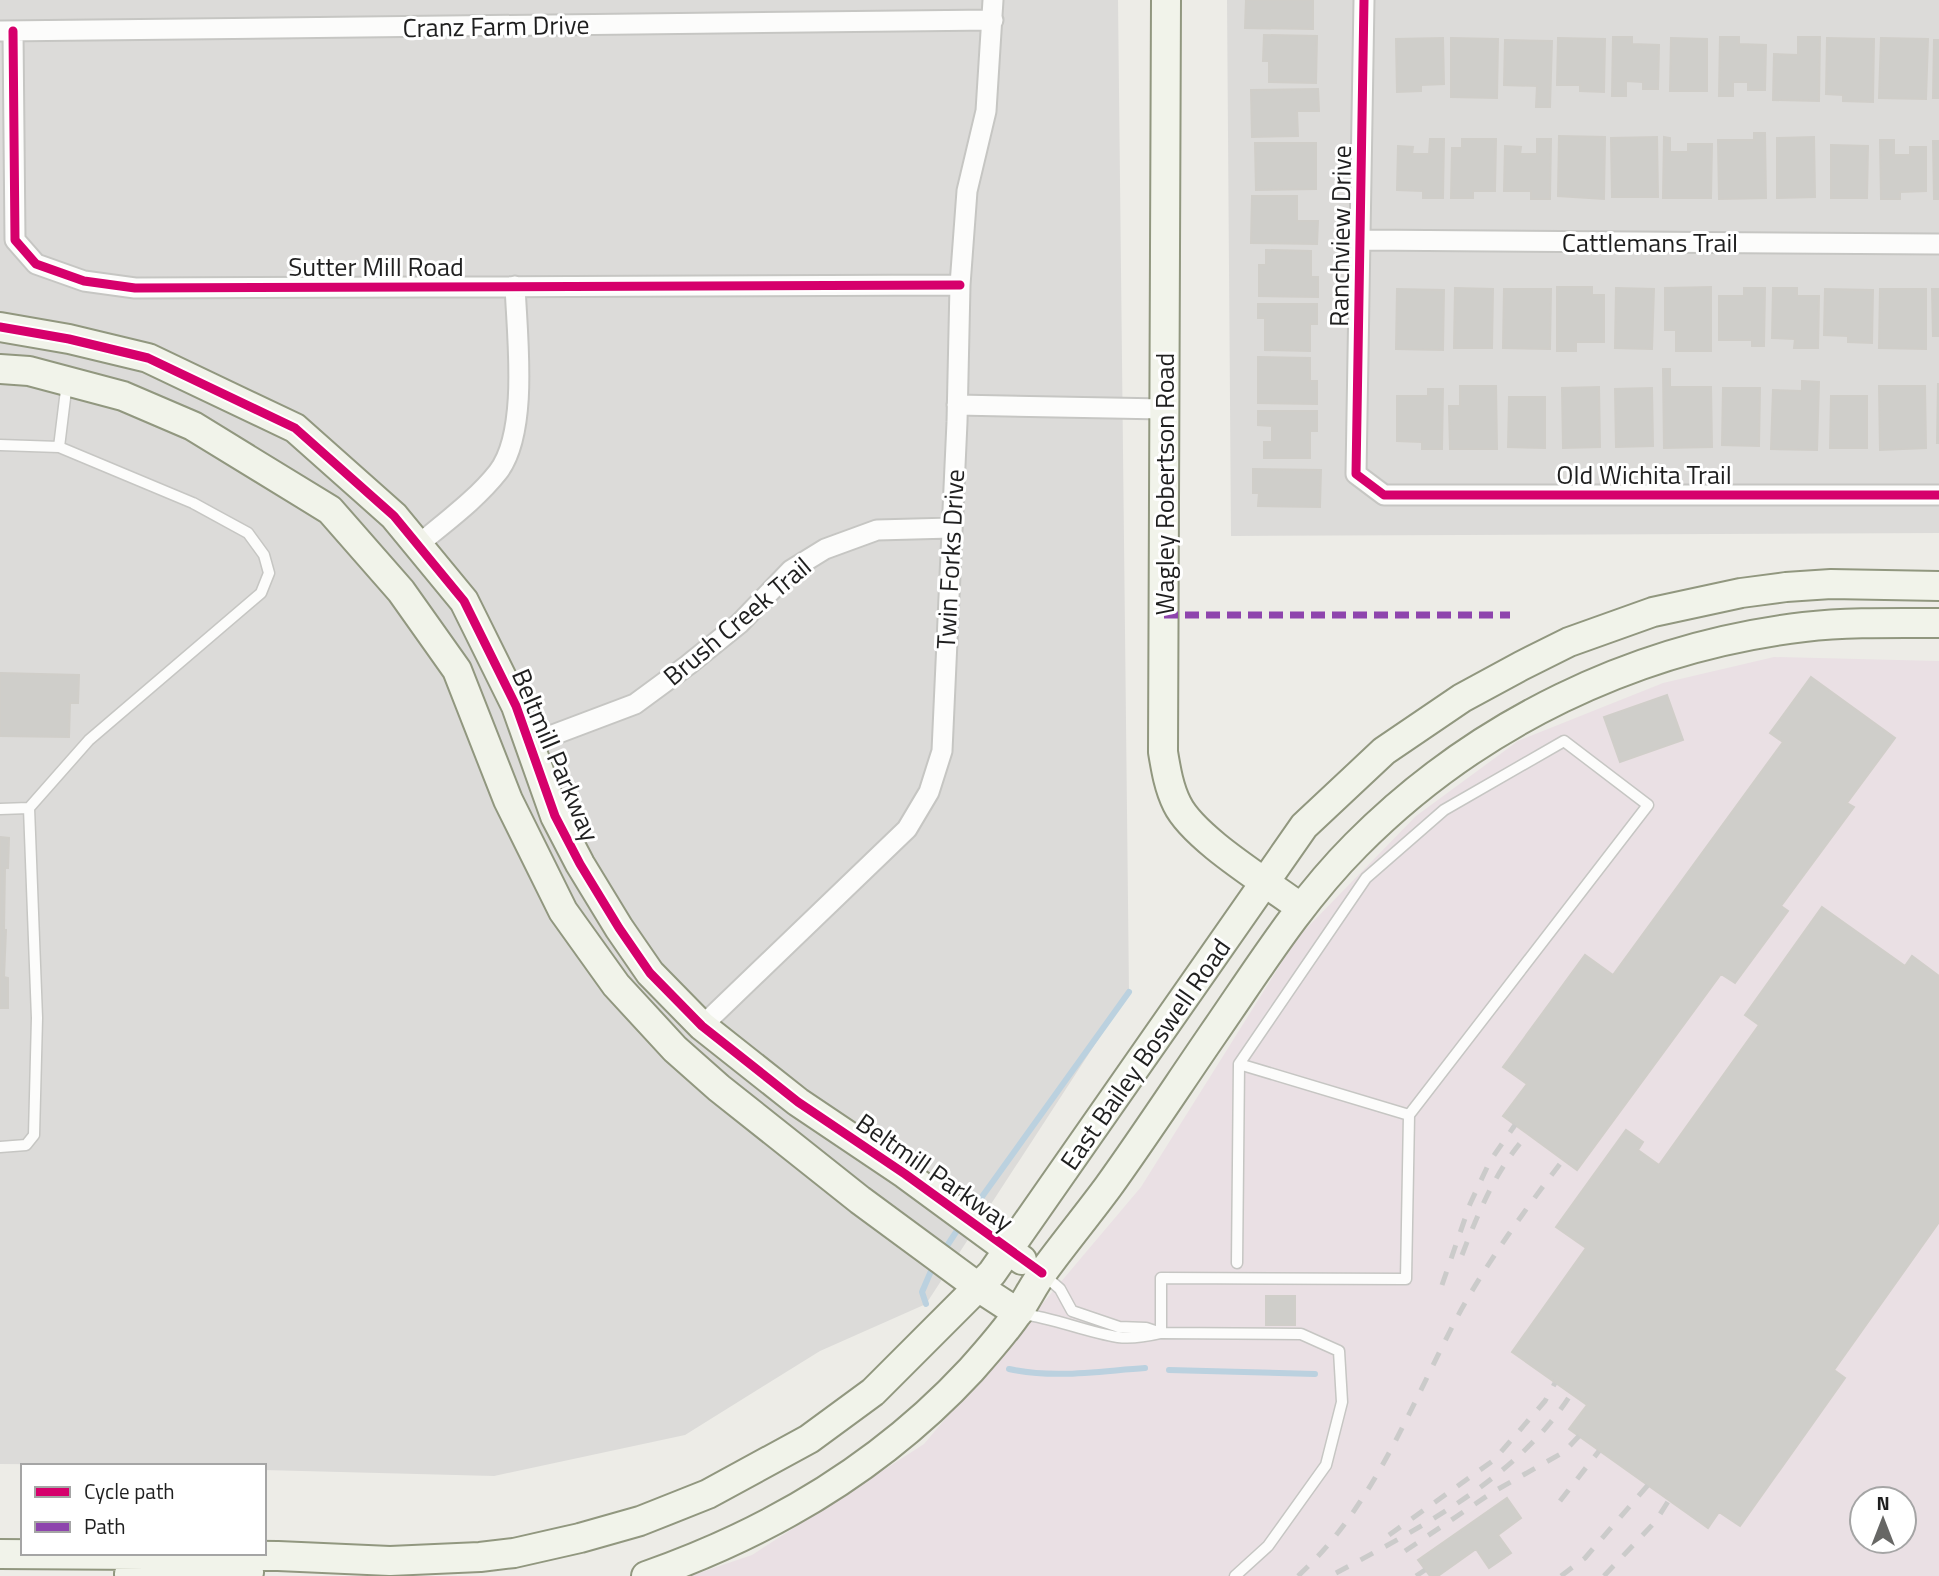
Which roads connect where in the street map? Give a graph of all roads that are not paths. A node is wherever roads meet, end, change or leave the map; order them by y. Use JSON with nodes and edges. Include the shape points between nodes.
{"nodes":[{"id":1,"x":993,"y":0,"type":"edge"},
{"id":2,"x":1166,"y":0,"type":"edge"},
{"id":3,"x":1364,"y":0,"type":"edge"},
{"id":4,"x":993,"y":20,"type":"junction"},
{"id":5,"x":7,"y":31,"type":"edge"},
{"id":6,"x":1361,"y":240,"type":"junction"},
{"id":7,"x":1939,"y":244,"type":"edge"},
{"id":8,"x":960,"y":285,"type":"junction"},
{"id":9,"x":515,"y":286,"type":"junction"},
{"id":10,"x":0,"y":327,"type":"edge"},
{"id":11,"x":78,"y":341,"type":"junction"},
{"id":12,"x":0,"y":369,"type":"edge"},
{"id":13,"x":67,"y":382,"type":"junction"},
{"id":14,"x":957,"y":405,"type":"junction"},
{"id":15,"x":1164,"y":409,"type":"junction"},
{"id":16,"x":0,"y":445,"type":"edge"},
{"id":17,"x":59,"y":447,"type":"junction"},
{"id":18,"x":1356,"y":474,"type":"joint"},
{"id":19,"x":1939,"y":495,"type":"edge"},
{"id":20,"x":951,"y":528,"type":"junction"},
{"id":21,"x":418,"y":545,"type":"junction"},
{"id":22,"x":384,"y":572,"type":"junction"},
{"id":23,"x":1939,"y":586,"type":"edge"},
{"id":24,"x":1939,"y":623,"type":"edge"},
{"id":25,"x":529,"y":744,"type":"junction"},
{"id":26,"x":492,"y":758,"type":"junction"},
{"id":27,"x":29,"y":808,"type":"junction"},
{"id":28,"x":0,"y":809,"type":"edge"},
{"id":29,"x":1266,"y":881,"type":"junction"},
{"id":30,"x":1301,"y":908,"type":"junction"},
{"id":31,"x":702,"y":1026,"type":"junction"},
{"id":32,"x":675,"y":1049,"type":"junction"},
{"id":33,"x":1239,"y":1064,"type":"junction"},
{"id":34,"x":1409,"y":1115,"type":"junction"},
{"id":35,"x":0,"y":1147,"type":"edge"},
{"id":36,"x":1009,"y":1250,"type":"junction"},
{"id":37,"x":1237,"y":1263,"type":"dead end"},
{"id":38,"x":1042,"y":1273,"type":"junction"},
{"id":39,"x":978,"y":1287,"type":"junction"},
{"id":40,"x":1018,"y":1313,"type":"junction"},
{"id":41,"x":1161,"y":1333,"type":"junction"},
{"id":42,"x":6,"y":1567,"type":"edge"},
{"id":43,"x":646,"y":1576,"type":"edge"},
{"id":44,"x":1235,"y":1576,"type":"edge"}],
"edges":[{"from":1,"to":4,"type":"street","name":"Twin Forks Drive"},
{"from":2,"to":15,"type":"street","name":"Wagley Robertson Road"},
{"from":3,"to":6,"type":"street","name":"Ranchview Drive"},
{"from":4,"to":5,"type":"street","name":"Cranz Farm Drive"},
{"from":4,"to":8,"type":"street","name":"Twin Forks Drive","via":[[986,111],[967,191]]},
{"from":5,"to":9,"type":"street","name":"Sutter Mill Road","via":[[15,240],[36,264],[84,281],[135,288]]},
{"from":6,"to":7,"type":"street","name":"Cattlemans Trail"},
{"from":6,"to":18,"type":"street","name":"Ranchview Drive"},
{"from":8,"to":9,"type":"street","name":"Sutter Mill Road"},
{"from":8,"to":14,"type":"street","name":"Twin Forks Drive"},
{"from":9,"to":21,"type":"street","via":[[519,393],[512,440],[499,470]]},
{"from":10,"to":11,"type":"street","name":"Beltmill Parkway"},
{"from":11,"to":13,"type":"street"},
{"from":11,"to":21,"type":"street","name":"Beltmill Parkway","via":[[148,358],[295,428],[394,516]]},
{"from":12,"to":13,"type":"street","via":[[29,371]]},
{"from":13,"to":17,"type":"lane"},
{"from":13,"to":22,"type":"street","via":[[123,396],[193,426],[330,510]]},
{"from":14,"to":15,"type":"street"},
{"from":14,"to":20,"type":"street","name":"Twin Forks Drive"},
{"from":15,"to":29,"type":"street","name":"Wagley Robertson Road","via":[[1163,752],[1167,778],[1177,806],[1204,838]]},
{"from":16,"to":17,"type":"lane"},
{"from":17,"to":27,"type":"lane","via":[[193,503],[248,533],[264,555],[268,573],[261,593],[89,740]]},
{"from":18,"to":19,"type":"street","name":"Old Wichita Trail","via":[[1384,495]]},
{"from":20,"to":25,"type":"street","name":"Brush Creek Trail","via":[[877,530],[825,549],[791,570],[740,623],[635,704]]},
{"from":20,"to":31,"type":"street","name":"Twin Forks Drive","via":[[942,751],[929,792],[907,829]]},
{"from":21,"to":22,"type":"street"},
{"from":21,"to":25,"type":"street","name":"Beltmill Parkway","via":[[464,601],[516,706]]},
{"from":22,"to":26,"type":"street","via":[[457,670]]},
{"from":23,"to":29,"type":"street","name":"East Bailey Boswell Road","via":[[1831,584],[1741,593],[1653,612],[1569,642],[1462,698],[1384,751],[1304,826]]},
{"from":24,"to":30,"type":"street","name":"East Bailey Boswell Road","via":[[1846,624],[1760,634],[1675,653],[1584,687],[1517,721],[1436,775],[1354,846]]},
{"from":25,"to":26,"type":"street"},
{"from":25,"to":31,"type":"street","name":"Beltmill Parkway","via":[[555,816],[619,928],[650,973]]},
{"from":26,"to":32,"type":"street","via":[[564,911],[616,985]]},
{"from":27,"to":28,"type":"lane"},
{"from":27,"to":35,"type":"lane","via":[[37,1018],[34,1135],[26,1145]]},
{"from":29,"to":30,"type":"street","name":"Wagley Robertson Road"},
{"from":29,"to":36,"type":"street","name":"East Bailey Boswell Road"},
{"from":30,"to":38,"type":"street","name":"East Bailey Boswell Road","via":[[1107,1188]]},
{"from":31,"to":32,"type":"street"},
{"from":31,"to":36,"type":"street","name":"Beltmill Parkway","via":[[799,1102]]},
{"from":32,"to":39,"type":"street","via":[[774,1133]]},
{"from":33,"to":34,"type":"lane"},
{"from":33,"to":34,"type":"lane","via":[[1366,878],[1444,810],[1564,741],[1648,805]]},
{"from":33,"to":37,"type":"lane"},
{"from":34,"to":41,"type":"lane","via":[[1406,1279],[1161,1278]]},
{"from":36,"to":38,"type":"street","name":"Beltmill Parkway"},
{"from":36,"to":39,"type":"street","name":"East Bailey Boswell Road"},
{"from":38,"to":40,"type":"street","name":"East Bailey Boswell Road"},
{"from":38,"to":41,"type":"lane","via":[[1060,1289],[1073,1311],[1119,1327]]},
{"from":39,"to":40,"type":"street"},
{"from":39,"to":42,"type":"street","name":"East Bailey Boswell Road","via":[[873,1392],[809,1439],[708,1494],[640,1521],[523,1551],[455,1559],[278,1556]]},
{"from":40,"to":41,"type":"lane","via":[[1119,1337]]},
{"from":40,"to":43,"type":"street","name":"East Bailey Boswell Road","via":[[939,1402],[875,1456],[756,1530]]},
{"from":41,"to":44,"type":"lane","via":[[1301,1334],[1339,1351],[1342,1402],[1326,1465],[1268,1546]]}]}
